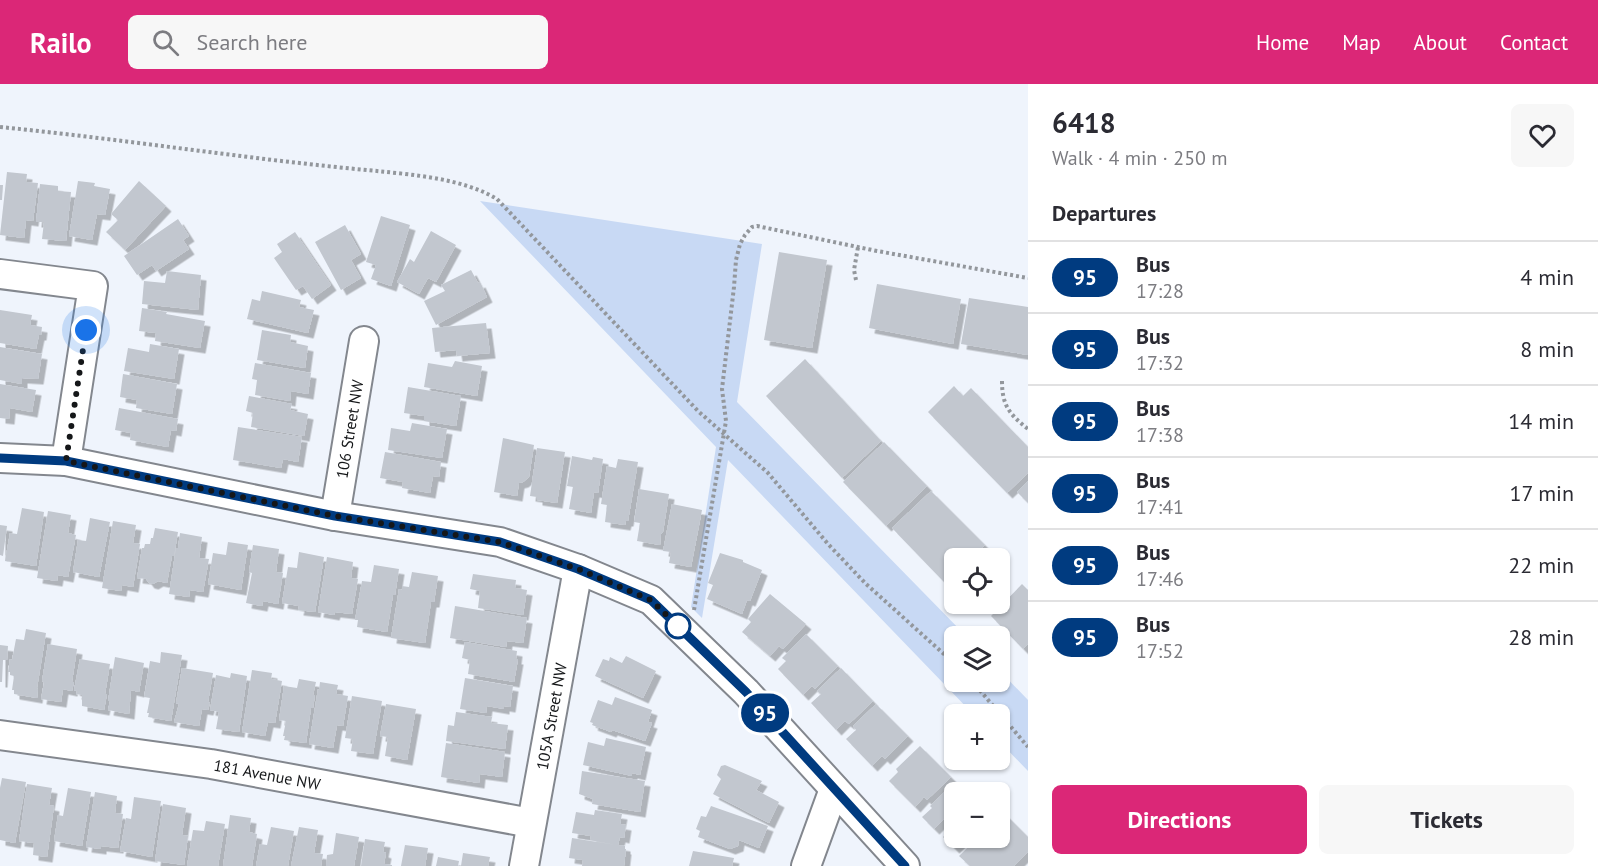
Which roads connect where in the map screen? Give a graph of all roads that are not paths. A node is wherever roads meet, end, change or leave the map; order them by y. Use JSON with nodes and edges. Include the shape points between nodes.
{"nodes":[{"id":1,"x":0,"y":274,"type":"edge"},
{"id":2,"x":364,"y":341,"type":"dead end"},
{"id":3,"x":0,"y":458,"type":"edge"},
{"id":4,"x":66,"y":461,"type":"junction"},
{"id":5,"x":335,"y":516,"type":"junction"},
{"id":6,"x":578,"y":569,"type":"junction"},
{"id":7,"x":0,"y":735,"type":"edge"},
{"id":8,"x":834,"y":789,"type":"junction"},
{"id":9,"x":531,"y":824,"type":"junction"},
{"id":10,"x":524,"y":866,"type":"edge"},
{"id":11,"x":806,"y":866,"type":"edge"},
{"id":12,"x":905,"y":866,"type":"edge"}],
"edges":[{"from":1,"to":4,"type":"street","via":[[93,286]]},
{"from":2,"to":5,"type":"street","name":"106 Street NW"},
{"from":3,"to":4,"type":"street"},
{"from":4,"to":5,"type":"street"},
{"from":5,"to":6,"type":"street","via":[[500,542]]},
{"from":6,"to":8,"type":"street","via":[[651,600],[746,692]]},
{"from":6,"to":9,"type":"street","name":"105A Street NW"},
{"from":7,"to":9,"type":"street","name":"181 Avenue NW","via":[[211,764]]},
{"from":8,"to":11,"type":"street"},
{"from":8,"to":12,"type":"street"},
{"from":9,"to":10,"type":"street","name":"105A Street NW"}]}
